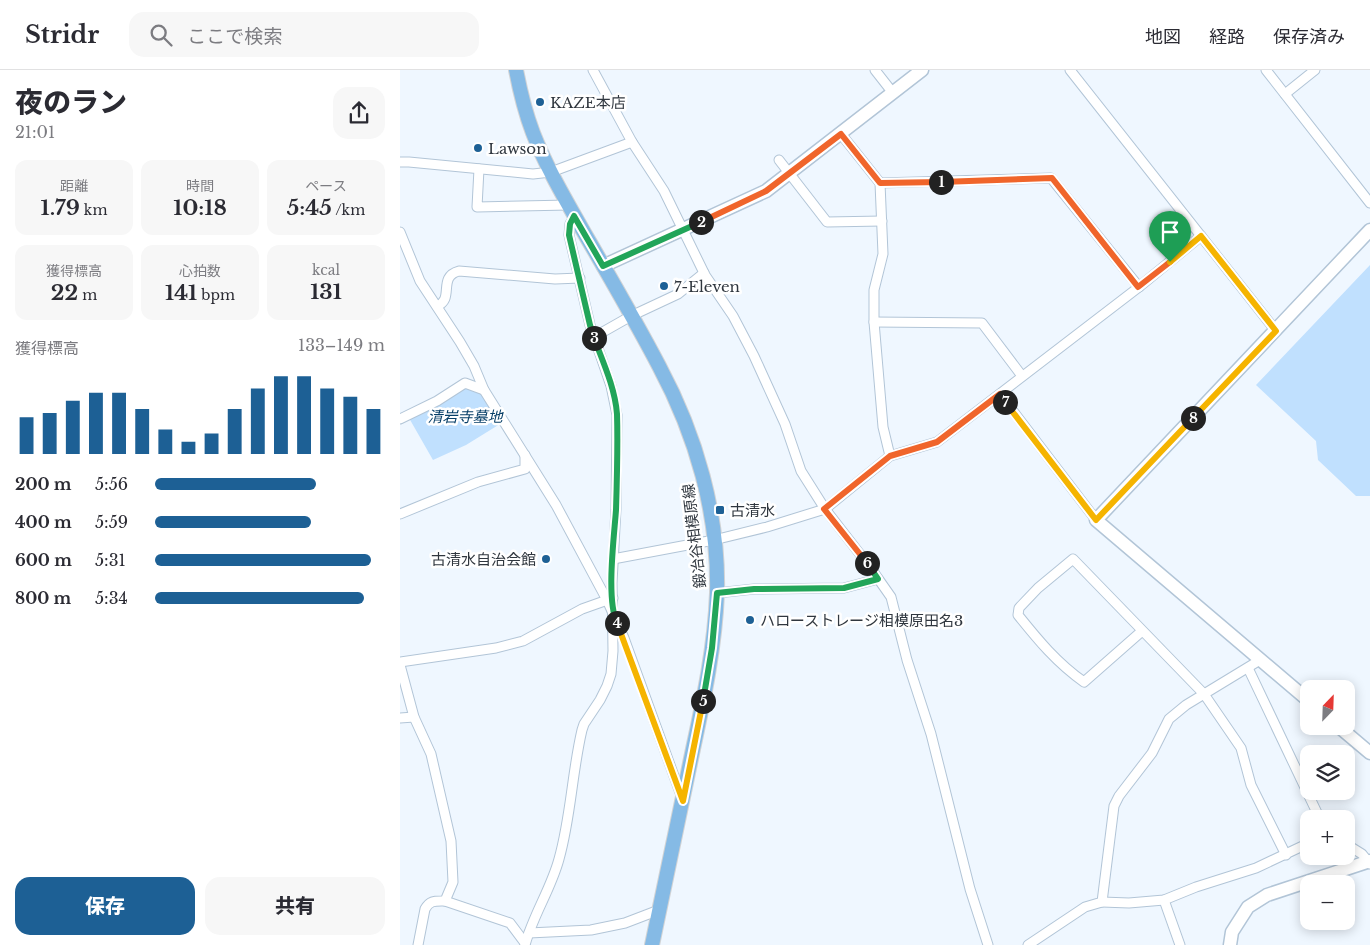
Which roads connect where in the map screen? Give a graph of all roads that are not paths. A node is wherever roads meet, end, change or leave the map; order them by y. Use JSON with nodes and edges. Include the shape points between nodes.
{"nodes":[{"id":1,"x":516,"y":70,"type":"edge"},
{"id":2,"x":593,"y":70,"type":"edge"},
{"id":3,"x":875,"y":70,"type":"edge"},
{"id":4,"x":922,"y":70,"type":"edge"},
{"id":5,"x":1070,"y":70,"type":"edge"},
{"id":6,"x":1266,"y":70,"type":"edge"},
{"id":7,"x":1315,"y":70,"type":"edge"},
{"id":8,"x":893,"y":93,"type":"junction"},
{"id":9,"x":1285,"y":94,"type":"junction"},
{"id":10,"x":841,"y":134,"type":"junction"},
{"id":11,"x":632,"y":142,"type":"junction"},
{"id":12,"x":779,"y":160,"type":"dead end"},
{"id":13,"x":400,"y":162,"type":"edge"},
{"id":14,"x":479,"y":168,"type":"junction"},
{"id":15,"x":551,"y":172,"type":"junction"},
{"id":16,"x":790,"y":174,"type":"junction"},
{"id":17,"x":880,"y":183,"type":"junction"},
{"id":18,"x":1370,"y":202,"type":"edge"},
{"id":19,"x":572,"y":210,"type":"junction"},
{"id":20,"x":882,"y":221,"type":"junction"},
{"id":21,"x":682,"y":230,"type":"junction"},
{"id":22,"x":1370,"y":230,"type":"edge"},
{"id":23,"x":400,"y":232,"type":"edge"},
{"id":24,"x":1201,"y":236,"type":"junction"},
{"id":25,"x":603,"y":266,"type":"junction"},
{"id":26,"x":704,"y":273,"type":"junction"},
{"id":27,"x":580,"y":278,"type":"junction"},
{"id":28,"x":1138,"y":287,"type":"junction"},
{"id":29,"x":437,"y":306,"type":"junction"},
{"id":30,"x":631,"y":316,"type":"junction"},
{"id":31,"x":874,"y":322,"type":"junction"},
{"id":32,"x":1276,"y":331,"type":"junction"},
{"id":33,"x":594,"y":337,"type":"junction"},
{"id":34,"x":1022,"y":376,"type":"junction"},
{"id":35,"x":484,"y":390,"type":"junction"},
{"id":36,"x":1000,"y":394,"type":"junction"},
{"id":37,"x":400,"y":419,"type":"edge"},
{"id":38,"x":525,"y":453,"type":"junction"},
{"id":39,"x":890,"y":456,"type":"junction"},
{"id":40,"x":824,"y":509,"type":"junction"},
{"id":41,"x":400,"y":514,"type":"edge"},
{"id":42,"x":1096,"y":520,"type":"junction"},
{"id":43,"x":714,"y":540,"type":"junction"},
{"id":44,"x":613,"y":559,"type":"junction"},
{"id":45,"x":878,"y":579,"type":"junction"},
{"id":46,"x":717,"y":593,"type":"junction"},
{"id":47,"x":610,"y":599,"type":"junction"},
{"id":48,"x":614,"y":616,"type":"junction"},
{"id":49,"x":1142,"y":631,"type":"junction"},
{"id":50,"x":1260,"y":660,"type":"junction"},
{"id":51,"x":400,"y":664,"type":"edge"},
{"id":52,"x":1248,"y":668,"type":"junction"},
{"id":53,"x":1300,"y":693,"type":"edge"},
{"id":54,"x":1204,"y":694,"type":"junction"},
{"id":55,"x":414,"y":717,"type":"junction"},
{"id":56,"x":400,"y":718,"type":"edge"},
{"id":57,"x":1349,"y":735,"type":"edge"},
{"id":58,"x":1370,"y":753,"type":"edge"},
{"id":59,"x":683,"y":801,"type":"junction"},
{"id":60,"x":1316,"y":810,"type":"edge"},
{"id":61,"x":1300,"y":848,"type":"edge"},
{"id":62,"x":1355,"y":850,"type":"edge"},
{"id":63,"x":1286,"y":855,"type":"junction"},
{"id":64,"x":1370,"y":862,"type":"edge"},
{"id":65,"x":1164,"y":900,"type":"junction"},
{"id":66,"x":445,"y":901,"type":"junction"},
{"id":67,"x":1102,"y":902,"type":"junction"},
{"id":68,"x":659,"y":910,"type":"junction"},
{"id":69,"x":529,"y":933,"type":"junction"},
{"id":70,"x":525,"y":944,"type":"edge"},
{"id":71,"x":418,"y":945,"type":"edge"},
{"id":72,"x":652,"y":945,"type":"edge"},
{"id":73,"x":988,"y":945,"type":"edge"},
{"id":74,"x":1028,"y":945,"type":"edge"},
{"id":75,"x":1180,"y":945,"type":"edge"},
{"id":76,"x":1230,"y":945,"type":"edge"}],
"edges":[{"from":1,"to":15,"type":"main road","name":"鍛冶谷相模原線","via":[[525,111]]},
{"from":2,"to":11,"type":"street"},
{"from":3,"to":8,"type":"street"},
{"from":4,"to":8,"type":"street"},
{"from":5,"to":24,"type":"street"},
{"from":6,"to":9,"type":"street"},
{"from":7,"to":9,"type":"street"},
{"from":8,"to":10,"type":"street"},
{"from":9,"to":18,"type":"street"},
{"from":10,"to":16,"type":"street"},
{"from":10,"to":17,"type":"street"},
{"from":11,"to":15,"type":"street"},
{"from":11,"to":21,"type":"street","via":[[664,191]]},
{"from":12,"to":16,"type":"street"},
{"from":13,"to":14,"type":"street"},
{"from":14,"to":15,"type":"street","via":[[533,174]]},
{"from":14,"to":19,"type":"street","via":[[477,207]]},
{"from":15,"to":19,"type":"main road","name":"鍛冶谷相模原線"},
{"from":16,"to":20,"type":"street","via":[[827,222]]},
{"from":16,"to":21,"type":"street","via":[[766,191]]},
{"from":17,"to":20,"type":"street"},
{"from":17,"to":28,"type":"street","via":[[1052,178]]},
{"from":19,"to":25,"type":"main road","name":"鍛冶谷相模原線"},
{"from":19,"to":27,"type":"street","via":[[569,235]]},
{"from":20,"to":31,"type":"street","via":[[883,254],[874,290]]},
{"from":21,"to":25,"type":"street"},
{"from":21,"to":26,"type":"street"},
{"from":22,"to":32,"type":"street"},
{"from":23,"to":29,"type":"street","via":[[420,281]]},
{"from":24,"to":28,"type":"street"},
{"from":24,"to":32,"type":"street"},
{"from":25,"to":30,"type":"main road","name":"鍛冶谷相模原線"},
{"from":26,"to":30,"type":"street","via":[[678,294]]},
{"from":26,"to":40,"type":"street","via":[[733,316],[754,356],[802,471]]},
{"from":27,"to":29,"type":"street","via":[[459,271],[448,278],[446,298]]},
{"from":27,"to":33,"type":"street"},
{"from":28,"to":34,"type":"street"},
{"from":29,"to":35,"type":"street","via":[[474,366]]},
{"from":30,"to":33,"type":"street"},
{"from":30,"to":43,"type":"main road","name":"鍛冶谷相模原線","via":[[692,437],[705,482]]},
{"from":31,"to":34,"type":"street","via":[[982,323]]},
{"from":31,"to":39,"type":"street","via":[[883,427]]},
{"from":32,"to":42,"type":"street"},
{"from":33,"to":44,"type":"street","via":[[617,415]]},
{"from":34,"to":36,"type":"street"},
{"from":35,"to":37,"type":"street","via":[[465,383]]},
{"from":35,"to":38,"type":"street"},
{"from":36,"to":39,"type":"street","via":[[937,442]]},
{"from":36,"to":42,"type":"street"},
{"from":38,"to":41,"type":"street","via":[[525,469],[478,482]]},
{"from":38,"to":47,"type":"street"},
{"from":39,"to":40,"type":"street"},
{"from":40,"to":43,"type":"street"},
{"from":40,"to":45,"type":"street"},
{"from":42,"to":50,"type":"street"},
{"from":43,"to":44,"type":"street"},
{"from":43,"to":46,"type":"main road","name":"鍛冶谷相模原線"},
{"from":44,"to":47,"type":"street"},
{"from":45,"to":46,"type":"street","via":[[844,588],[754,589]]},
{"from":45,"to":73,"type":"street","via":[[891,597]]},
{"from":46,"to":59,"type":"main road","name":"鍛冶谷相模原線","via":[[712,648]]},
{"from":47,"to":48,"type":"street"},
{"from":47,"to":51,"type":"street","via":[[582,609],[524,641]]},
{"from":48,"to":59,"type":"street"},
{"from":48,"to":69,"type":"street","via":[[610,674],[600,700],[584,724],[559,861]]},
{"from":49,"to":49,"type":"street","via":[[1073,559],[1019,608],[1018,615],[1046,650],[1084,682]]},
{"from":49,"to":54,"type":"street"},
{"from":50,"to":52,"type":"street"},
{"from":50,"to":53,"type":"street"},
{"from":51,"to":55,"type":"street"},
{"from":52,"to":54,"type":"street"},
{"from":52,"to":60,"type":"street"},
{"from":54,"to":63,"type":"street","via":[[1241,748],[1251,784]]},
{"from":54,"to":67,"type":"street","via":[[1169,719],[1152,753],[1114,806]]},
{"from":55,"to":56,"type":"street"},
{"from":55,"to":66,"type":"street","via":[[431,754],[451,841],[453,882]]},
{"from":57,"to":58,"type":"street"},
{"from":59,"to":68,"type":"main road","name":"鍛冶谷相模原線"},
{"from":61,"to":63,"type":"street"},
{"from":62,"to":64,"type":"street"},
{"from":63,"to":65,"type":"street"},
{"from":64,"to":76,"type":"street","via":[[1267,895],[1248,907],[1239,919]]},
{"from":65,"to":67,"type":"street"},
{"from":65,"to":75,"type":"street"},
{"from":66,"to":70,"type":"street","via":[[510,923]]},
{"from":66,"to":71,"type":"street","via":[[434,900],[427,904]]},
{"from":67,"to":74,"type":"street","via":[[1085,907]]},
{"from":68,"to":69,"type":"street","via":[[626,923],[591,930]]},
{"from":68,"to":72,"type":"main road","name":"鍛冶谷相模原線"},
{"from":69,"to":70,"type":"street"}]}
